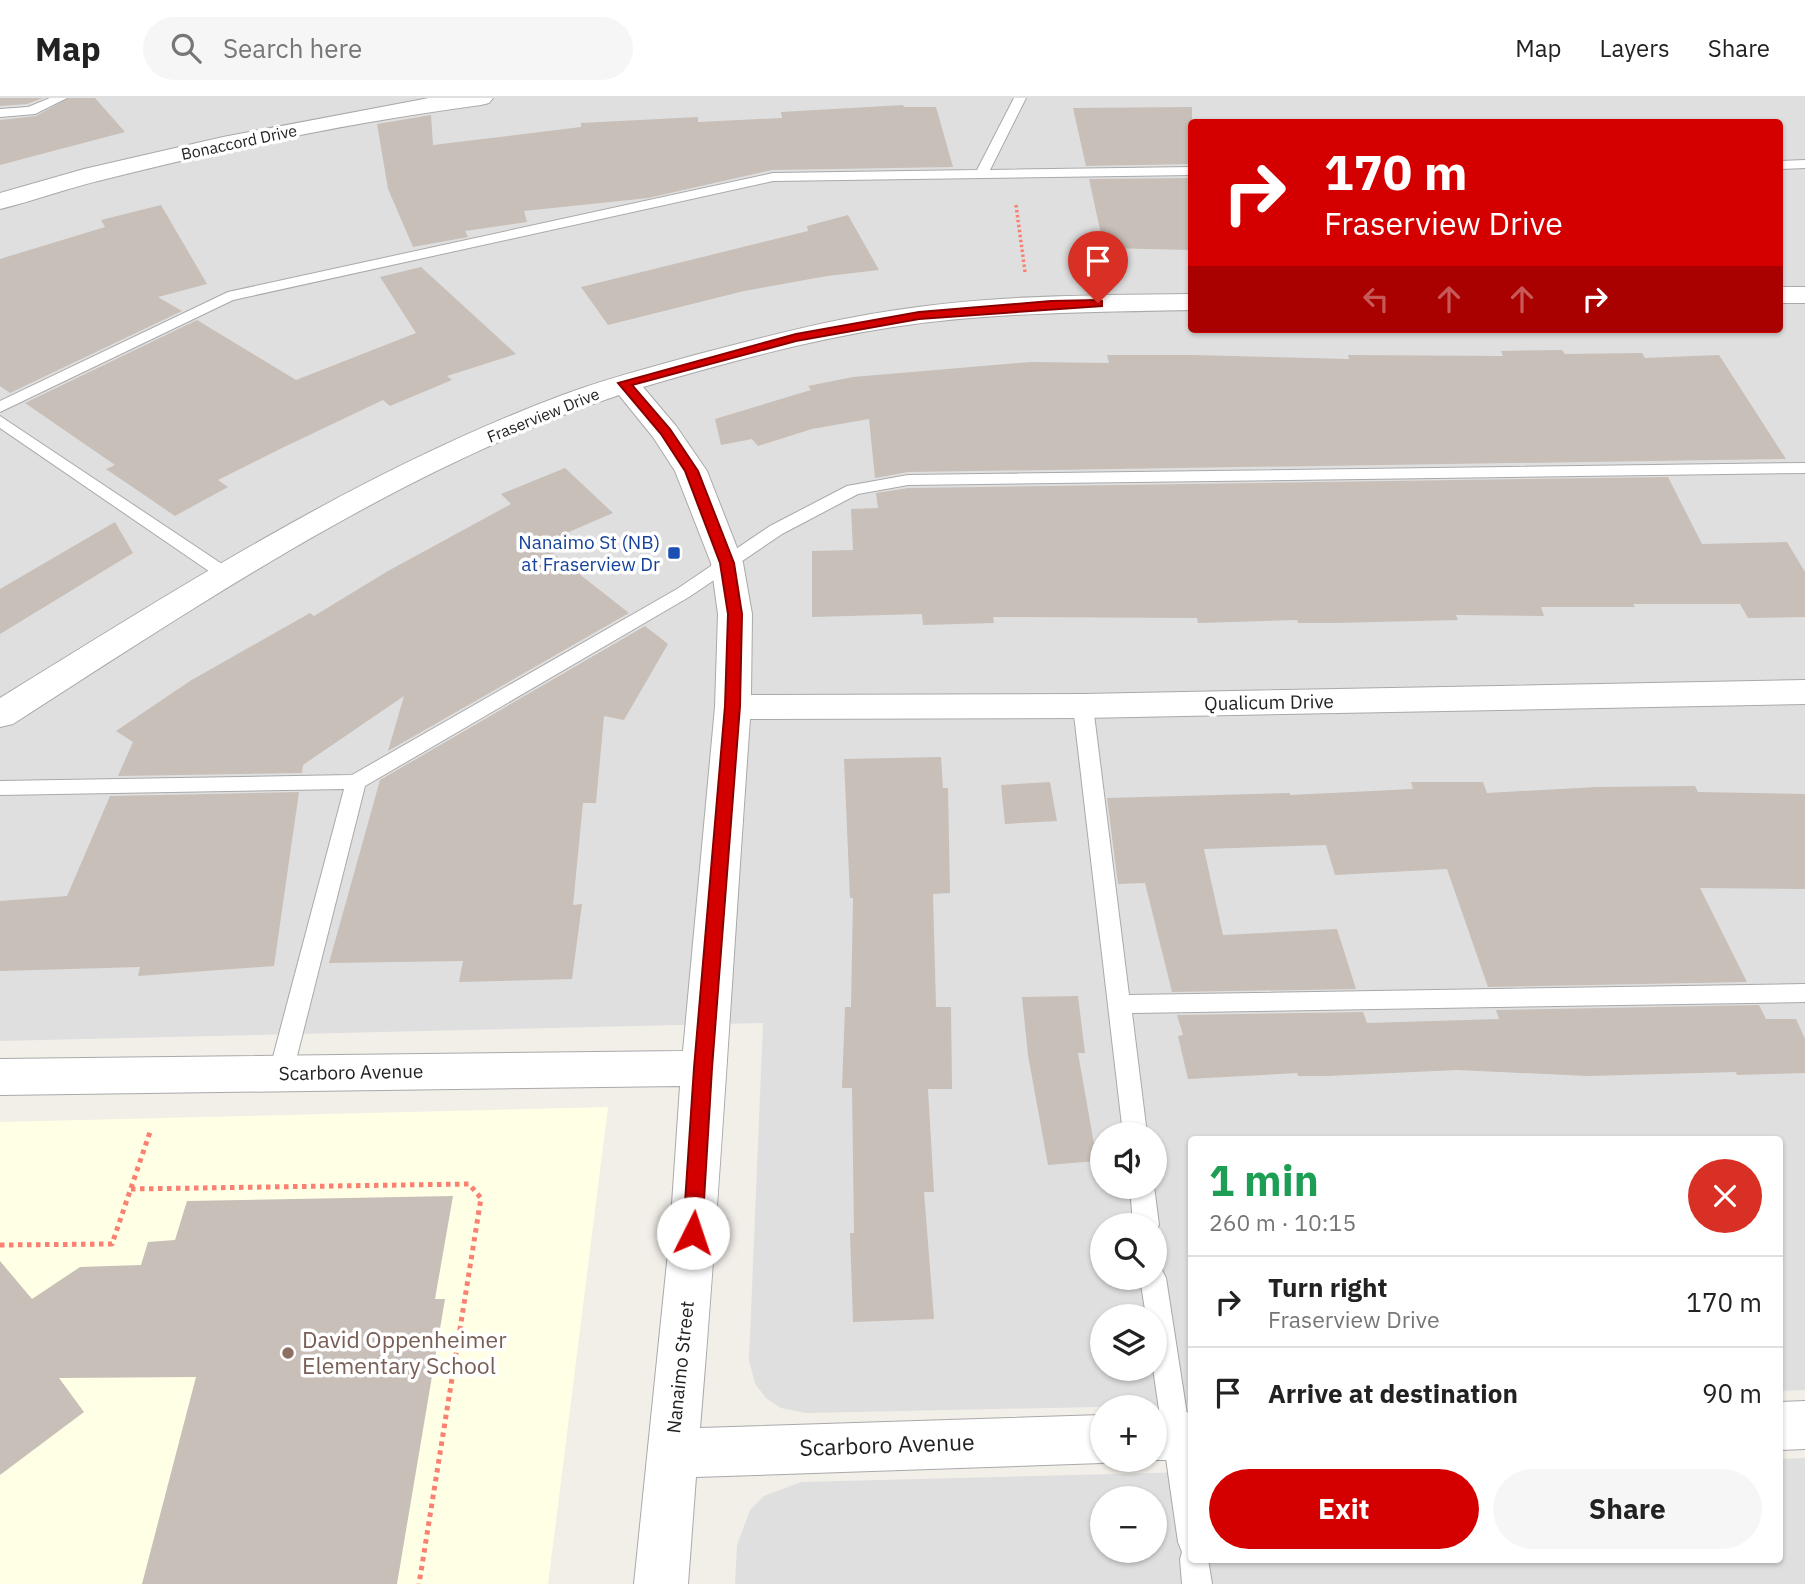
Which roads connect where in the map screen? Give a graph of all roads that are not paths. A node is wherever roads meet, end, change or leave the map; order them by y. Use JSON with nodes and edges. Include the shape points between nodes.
{"nodes":[{"id":1,"x":61,"y":98,"type":"edge"},
{"id":2,"x":481,"y":98,"type":"edge"},
{"id":3,"x":1020,"y":98,"type":"edge"},
{"id":4,"x":0,"y":113,"type":"edge"},
{"id":5,"x":1783,"y":164,"type":"edge"},
{"id":6,"x":1805,"y":164,"type":"edge"},
{"id":7,"x":1188,"y":171,"type":"edge"},
{"id":8,"x":982,"y":173,"type":"junction"},
{"id":9,"x":0,"y":201,"type":"edge"},
{"id":10,"x":1783,"y":295,"type":"edge"},
{"id":11,"x":1805,"y":295,"type":"edge"},
{"id":12,"x":1188,"y":302,"type":"edge"},
{"id":13,"x":624,"y":383,"type":"junction"},
{"id":14,"x":0,"y":407,"type":"edge"},
{"id":15,"x":0,"y":421,"type":"edge"},
{"id":16,"x":1805,"y":468,"type":"edge"},
{"id":17,"x":727,"y":563,"type":"junction"},
{"id":18,"x":225,"y":574,"type":"junction"},
{"id":19,"x":1805,"y":692,"type":"edge"},
{"id":20,"x":733,"y":706,"type":"junction"},
{"id":21,"x":1083,"y":706,"type":"junction"},
{"id":22,"x":0,"y":715,"type":"edge"},
{"id":23,"x":356,"y":782,"type":"junction"},
{"id":24,"x":0,"y":788,"type":"edge"},
{"id":25,"x":1805,"y":993,"type":"edge"},
{"id":26,"x":1119,"y":1004,"type":"junction"},
{"id":27,"x":703,"y":1068,"type":"junction"},
{"id":28,"x":281,"y":1072,"type":"junction"},
{"id":29,"x":0,"y":1077,"type":"edge"},
{"id":30,"x":1134,"y":1122,"type":"edge"},
{"id":31,"x":1155,"y":1290,"type":"edge"},
{"id":32,"x":1805,"y":1425,"type":"edge"},
{"id":33,"x":1783,"y":1426,"type":"edge"},
{"id":34,"x":1174,"y":1437,"type":"edge"},
{"id":35,"x":1090,"y":1439,"type":"edge"},
{"id":36,"x":671,"y":1452,"type":"junction"},
{"id":37,"x":1188,"y":1519,"type":"edge"},
{"id":38,"x":1194,"y":1563,"type":"edge"},
{"id":39,"x":661,"y":1584,"type":"edge"},
{"id":40,"x":1197,"y":1584,"type":"edge"}],
"edges":[{"from":1,"to":4,"type":"lane","via":[[30,111]]},
{"from":2,"to":9,"type":"street","name":"Bonaccord Drive","via":[[220,145]]},
{"from":3,"to":8,"type":"lane"},
{"from":5,"to":6,"type":"lane"},
{"from":7,"to":8,"type":"lane"},
{"from":8,"to":14,"type":"lane","via":[[773,177],[228,297]]},
{"from":10,"to":11,"type":"street"},
{"from":12,"to":13,"type":"street","name":"Fraserview Drive","via":[[1051,304],[919,315],[796,337]]},
{"from":13,"to":17,"type":"street","name":"Nanaimo Street","via":[[666,432],[691,471]]},
{"from":13,"to":18,"type":"street","name":"Fraserview Drive","via":[[553,408],[422,466]]},
{"from":15,"to":18,"type":"lane"},
{"from":16,"to":17,"type":"lane","via":[[908,480],[853,490],[776,530]]},
{"from":17,"to":20,"type":"street","name":"Nanaimo Street","via":[[735,614]]},
{"from":17,"to":23,"type":"lane"},
{"from":18,"to":22,"type":"street","name":"Fraserview Drive"},
{"from":19,"to":21,"type":"street","name":"Qualicum Drive"},
{"from":20,"to":21,"type":"street","name":"Qualicum Drive"},
{"from":20,"to":27,"type":"street","name":"Nanaimo Street"},
{"from":21,"to":26,"type":"lane"},
{"from":23,"to":24,"type":"lane"},
{"from":23,"to":28,"type":"lane"},
{"from":25,"to":26,"type":"lane"},
{"from":26,"to":30,"type":"lane"},
{"from":27,"to":28,"type":"street","name":"Scarboro Avenue"},
{"from":27,"to":36,"type":"street","name":"Nanaimo Street","via":[[693,1233]]},
{"from":28,"to":29,"type":"street","name":"Scarboro Avenue"},
{"from":31,"to":34,"type":"lane"},
{"from":32,"to":33,"type":"street"},
{"from":34,"to":37,"type":"lane"},
{"from":35,"to":36,"type":"street","name":"Scarboro Avenue"},
{"from":36,"to":39,"type":"street","name":"Nanaimo Street"},
{"from":38,"to":40,"type":"lane"}]}
